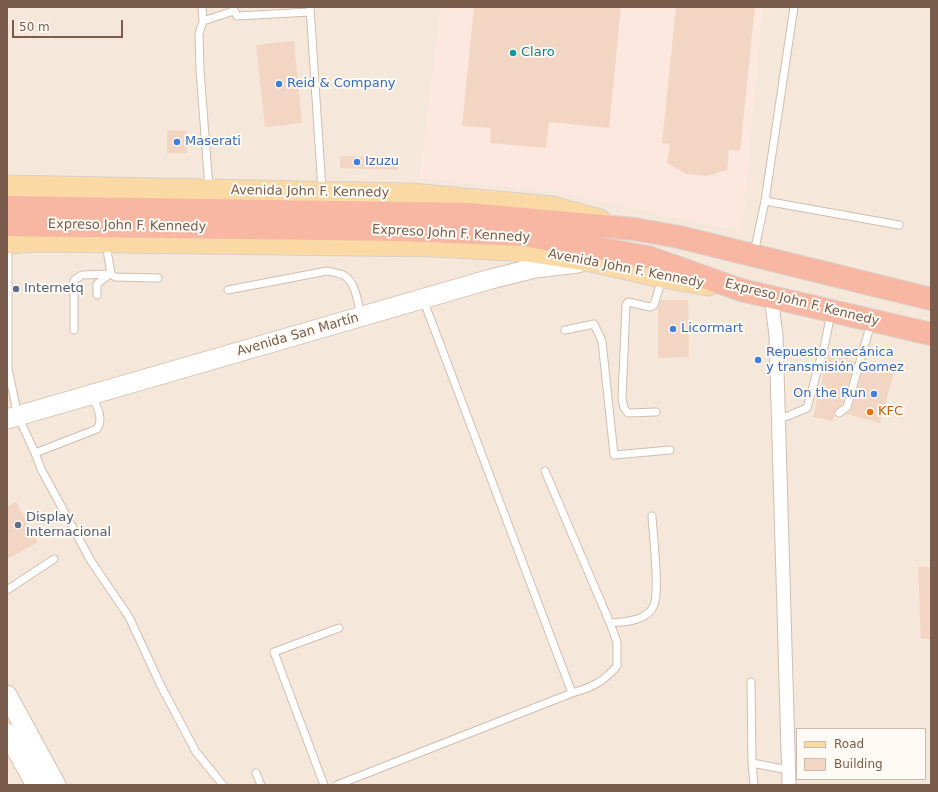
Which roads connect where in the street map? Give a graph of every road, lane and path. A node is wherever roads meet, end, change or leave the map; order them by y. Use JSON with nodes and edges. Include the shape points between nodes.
{"nodes":[{"id":1,"x":202,"y":7,"type":"edge"},
{"id":2,"x":794,"y":7,"type":"edge"},
{"id":3,"x":233,"y":9,"type":"edge"},
{"id":4,"x":272,"y":10,"type":"edge"},
{"id":5,"x":310,"y":10,"type":"edge"},
{"id":6,"x":203,"y":21,"type":"junction"},
{"id":7,"x":7,"y":186,"type":"edge"},
{"id":8,"x":37,"y":186,"type":"junction"},
{"id":9,"x":209,"y":190,"type":"junction"},
{"id":10,"x":322,"y":193,"type":"junction"},
{"id":11,"x":7,"y":196,"type":"edge"},
{"id":12,"x":765,"y":201,"type":"junction"},
{"id":13,"x":7,"y":207,"type":"edge"},
{"id":14,"x":403,"y":221,"type":"junction"},
{"id":15,"x":898,"y":225,"type":"dead end"},
{"id":16,"x":634,"y":228,"type":"junction"},
{"id":17,"x":7,"y":235,"type":"edge"},
{"id":18,"x":106,"y":242,"type":"junction"},
{"id":19,"x":753,"y":255,"type":"junction"},
{"id":20,"x":591,"y":261,"type":"junction"},
{"id":21,"x":111,"y":274,"type":"junction"},
{"id":22,"x":8,"y":277,"type":"edge"},
{"id":23,"x":662,"y":277,"type":"junction"},
{"id":24,"x":158,"y":278,"type":"dead end"},
{"id":25,"x":228,"y":290,"type":"dead end"},
{"id":26,"x":741,"y":290,"type":"junction"},
{"id":27,"x":97,"y":295,"type":"dead end"},
{"id":28,"x":771,"y":296,"type":"junction"},
{"id":29,"x":423,"y":299,"type":"junction"},
{"id":30,"x":931,"y":299,"type":"edge"},
{"id":31,"x":831,"y":310,"type":"junction"},
{"id":32,"x":362,"y":316,"type":"junction"},
{"id":33,"x":871,"y":320,"type":"junction"},
{"id":34,"x":74,"y":330,"type":"dead end"},
{"id":35,"x":565,"y":330,"type":"dead end"},
{"id":36,"x":931,"y":334,"type":"edge"},
{"id":37,"x":7,"y":369,"type":"edge"},
{"id":38,"x":10,"y":393,"type":"edge"},
{"id":39,"x":92,"y":394,"type":"junction"},
{"id":40,"x":656,"y":412,"type":"dead end"},
{"id":41,"x":839,"y":413,"type":"dead end"},
{"id":42,"x":12,"y":417,"type":"edge"},
{"id":43,"x":778,"y":420,"type":"junction"},
{"id":44,"x":670,"y":450,"type":"dead end"},
{"id":45,"x":35,"y":453,"type":"junction"},
{"id":46,"x":545,"y":471,"type":"dead end"},
{"id":47,"x":652,"y":516,"type":"dead end"},
{"id":48,"x":54,"y":559,"type":"dead end"},
{"id":49,"x":7,"y":590,"type":"edge"},
{"id":50,"x":610,"y":623,"type":"junction"},
{"id":51,"x":339,"y":628,"type":"dead end"},
{"id":52,"x":751,"y":682,"type":"dead end"},
{"id":53,"x":572,"y":693,"type":"junction"},
{"id":54,"x":7,"y":695,"type":"edge"},
{"id":55,"x":12,"y":729,"type":"edge"},
{"id":56,"x":752,"y":763,"type":"junction"},
{"id":57,"x":788,"y":770,"type":"junction"},
{"id":58,"x":256,"y":773,"type":"dead end"},
{"id":59,"x":36,"y":785,"type":"edge"},
{"id":60,"x":56,"y":785,"type":"edge"},
{"id":61,"x":222,"y":785,"type":"edge"},
{"id":62,"x":261,"y":785,"type":"edge"},
{"id":63,"x":324,"y":785,"type":"edge"},
{"id":64,"x":336,"y":785,"type":"edge"},
{"id":65,"x":754,"y":785,"type":"edge"},
{"id":66,"x":789,"y":785,"type":"edge"}],
"edges":[{"from":1,"to":6,"type":"lane"},
{"from":2,"to":12,"type":"lane"},
{"from":3,"to":4,"type":"lane","via":[[237,16]]},
{"from":3,"to":6,"type":"lane"},
{"from":4,"to":5,"type":"lane"},
{"from":5,"to":10,"type":"lane"},
{"from":6,"to":9,"type":"lane","via":[[199,34],[200,70]]},
{"from":7,"to":8,"type":"main road","name":"Avenida John F. Kennedy"},
{"from":8,"to":9,"type":"main road","name":"Avenida John F. Kennedy"},
{"from":8,"to":11,"type":"main road","via":[[27,193]]},
{"from":9,"to":10,"type":"main road","name":"Avenida John F. Kennedy"},
{"from":10,"to":16,"type":"main road","name":"Avenida John F. Kennedy","via":[[411,194],[552,207]]},
{"from":12,"to":15,"type":"lane"},
{"from":12,"to":19,"type":"lane"},
{"from":13,"to":14,"type":"highway","name":"Expreso John F. Kennedy"},
{"from":14,"to":16,"type":"highway","name":"Expreso John F. Kennedy","via":[[468,214]]},
{"from":14,"to":17,"type":"highway","name":"Expreso John F. Kennedy"},
{"from":14,"to":26,"type":"highway","name":"Expreso John F. Kennedy","via":[[523,235],[648,257]]},
{"from":16,"to":19,"type":"highway","name":"Expreso John F. Kennedy"},
{"from":17,"to":18,"type":"main road","name":"Avenida John F. Kennedy","via":[[38,241]]},
{"from":17,"to":22,"type":"lane"},
{"from":18,"to":20,"type":"main road","name":"Avenida John F. Kennedy","via":[[435,246],[526,251]]},
{"from":18,"to":21,"type":"lane"},
{"from":19,"to":30,"type":"highway","name":"Expreso John F. Kennedy"},
{"from":20,"to":23,"type":"main road","name":"Avenida John F. Kennedy"},
{"from":20,"to":29,"type":"main road","name":"Avenida San Martín","via":[[535,268]]},
{"from":21,"to":24,"type":"lane","via":[[122,278]]},
{"from":21,"to":27,"type":"lane","via":[[97,284]]},
{"from":21,"to":34,"type":"lane","via":[[82,275],[74,280]]},
{"from":22,"to":37,"type":"lane"},
{"from":23,"to":26,"type":"main road","name":"Avenida John F. Kennedy"},
{"from":23,"to":40,"type":"lane","via":[[654,305],[650,307],[628,302],[626,305],[622,383],[622,399],[628,414]]},
{"from":25,"to":32,"type":"lane","via":[[327,271],[343,275],[349,280]]},
{"from":26,"to":28,"type":"highway","name":"Expreso John F. Kennedy"},
{"from":28,"to":31,"type":"highway","name":"Expreso John F. Kennedy"},
{"from":28,"to":43,"type":"street","via":[[776,335]]},
{"from":29,"to":32,"type":"main road","name":"Avenida San Martín"},
{"from":29,"to":53,"type":"lane"},
{"from":31,"to":33,"type":"highway","name":"Expreso John F. Kennedy"},
{"from":31,"to":43,"type":"lane","via":[[826,343],[807,408]]},
{"from":32,"to":39,"type":"main road","name":"Avenida San Martín"},
{"from":33,"to":36,"type":"highway","name":"Expreso John F. Kennedy"},
{"from":33,"to":41,"type":"lane","via":[[847,406]]},
{"from":35,"to":44,"type":"lane","via":[[594,324],[602,341],[614,455]]},
{"from":37,"to":38,"type":"lane"},
{"from":38,"to":42,"type":"lane"},
{"from":39,"to":42,"type":"main road","name":"Avenida San Martín"},
{"from":39,"to":45,"type":"lane","via":[[101,423],[97,429]]},
{"from":42,"to":45,"type":"lane"},
{"from":43,"to":57,"type":"street"},
{"from":45,"to":61,"type":"lane","via":[[90,561],[129,617],[161,686],[196,752]]},
{"from":46,"to":50,"type":"lane"},
{"from":47,"to":50,"type":"lane","via":[[656,591],[654,606],[645,615],[636,619]]},
{"from":48,"to":49,"type":"lane"},
{"from":50,"to":53,"type":"lane","via":[[617,642],[617,666],[605,679],[589,688]]},
{"from":51,"to":63,"type":"lane","via":[[274,652]]},
{"from":52,"to":56,"type":"lane"},
{"from":53,"to":64,"type":"lane"},
{"from":54,"to":55,"type":"main road"},
{"from":55,"to":59,"type":"main road"},
{"from":55,"to":60,"type":"main road"},
{"from":56,"to":57,"type":"lane"},
{"from":56,"to":65,"type":"lane"},
{"from":57,"to":66,"type":"street"},
{"from":58,"to":62,"type":"lane"}]}
